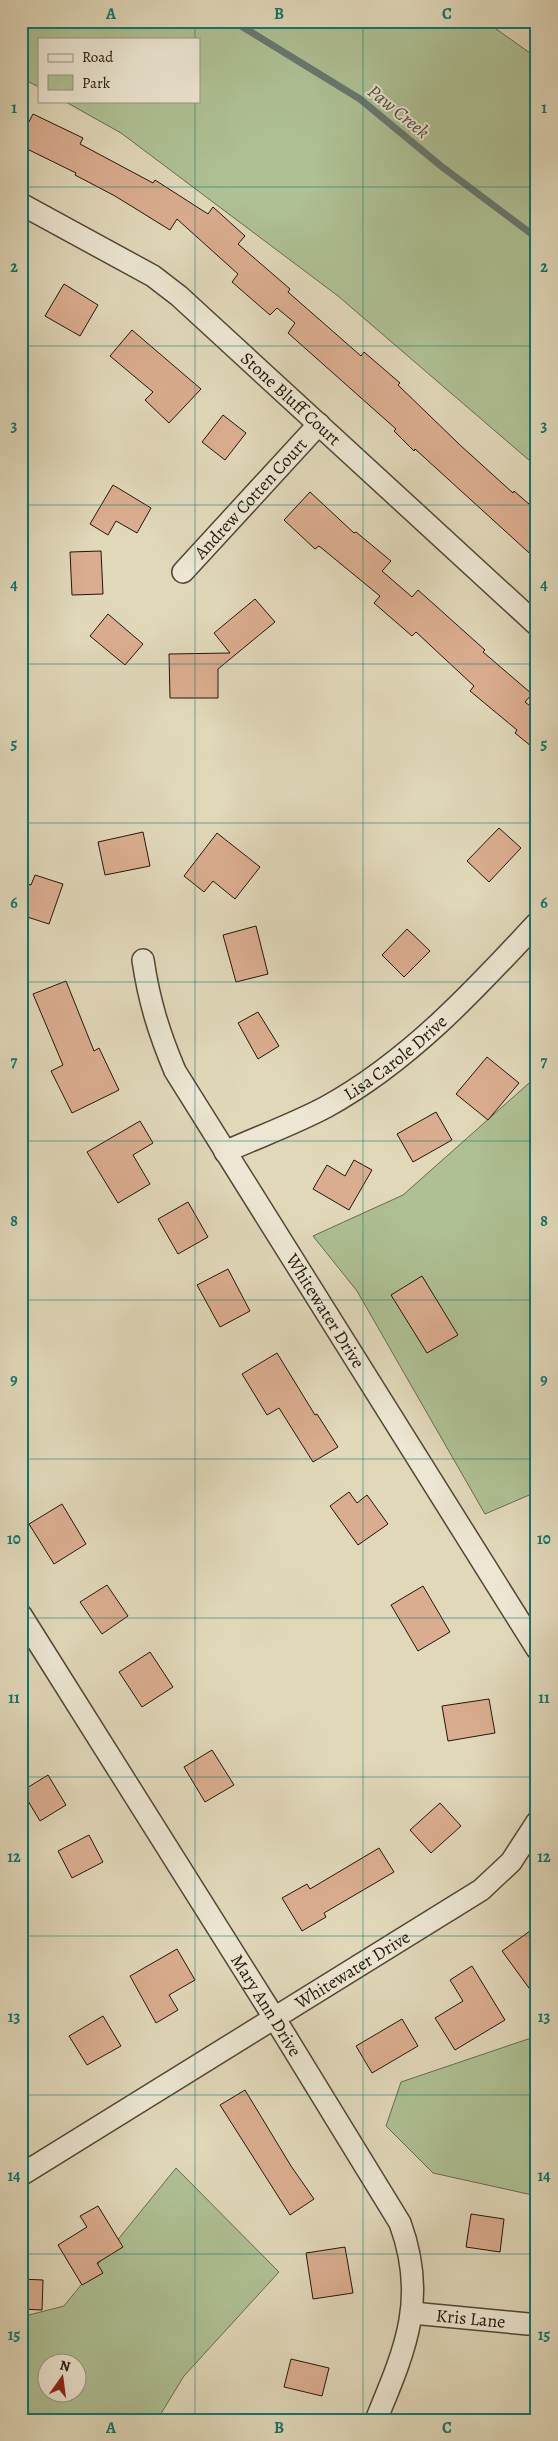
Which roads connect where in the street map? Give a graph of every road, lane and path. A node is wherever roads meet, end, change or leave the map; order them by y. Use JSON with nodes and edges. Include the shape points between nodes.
{"nodes":[{"id":1,"x":21,"y":204,"type":"edge"},
{"id":2,"x":319,"y":424,"type":"junction"},
{"id":3,"x":183,"y":572,"type":"dead end"},
{"id":4,"x":537,"y":625,"type":"edge"},
{"id":5,"x":537,"y":923,"type":"edge"},
{"id":6,"x":143,"y":960,"type":"dead end"},
{"id":7,"x":225,"y":1152,"type":"junction"},
{"id":8,"x":21,"y":1615,"type":"edge"},
{"id":9,"x":534,"y":1637,"type":"edge"},
{"id":10,"x":537,"y":1822,"type":"edge"},
{"id":11,"x":275,"y":2019,"type":"junction"},
{"id":12,"x":21,"y":2175,"type":"edge"},
{"id":13,"x":412,"y":2313,"type":"junction"},
{"id":14,"x":528,"y":2324,"type":"dead end"},
{"id":15,"x":376,"y":2420,"type":"edge"}],
"edges":[{"from":1,"to":2,"type":"street","name":"Stone Bluff Court","via":[[153,276]]},
{"from":2,"to":3,"type":"street","name":"Andrew Cotten Court"},
{"from":2,"to":4,"type":"street","name":"Stone Bluff Court"},
{"from":5,"to":7,"type":"street","name":"Lisa Carole Drive","via":[[426,1034],[379,1073],[325,1107]]},
{"from":6,"to":7,"type":"street","name":"Whitewater Drive","via":[[158,1032],[175,1071]]},
{"from":7,"to":9,"type":"street","name":"Whitewater Drive"},
{"from":8,"to":11,"type":"street","name":"Mary Ann Drive"},
{"from":10,"to":11,"type":"street","name":"Whitewater Drive","via":[[511,1862],[481,1890]]},
{"from":11,"to":12,"type":"street","name":"Whitewater Drive"},
{"from":11,"to":13,"type":"street","name":"Mary Ann Drive","via":[[400,2223],[412,2271]]},
{"from":13,"to":14,"type":"street","name":"Kris Lane"},
{"from":13,"to":15,"type":"street","name":"Mary Ann Drive","via":[[408,2340]]}]}
